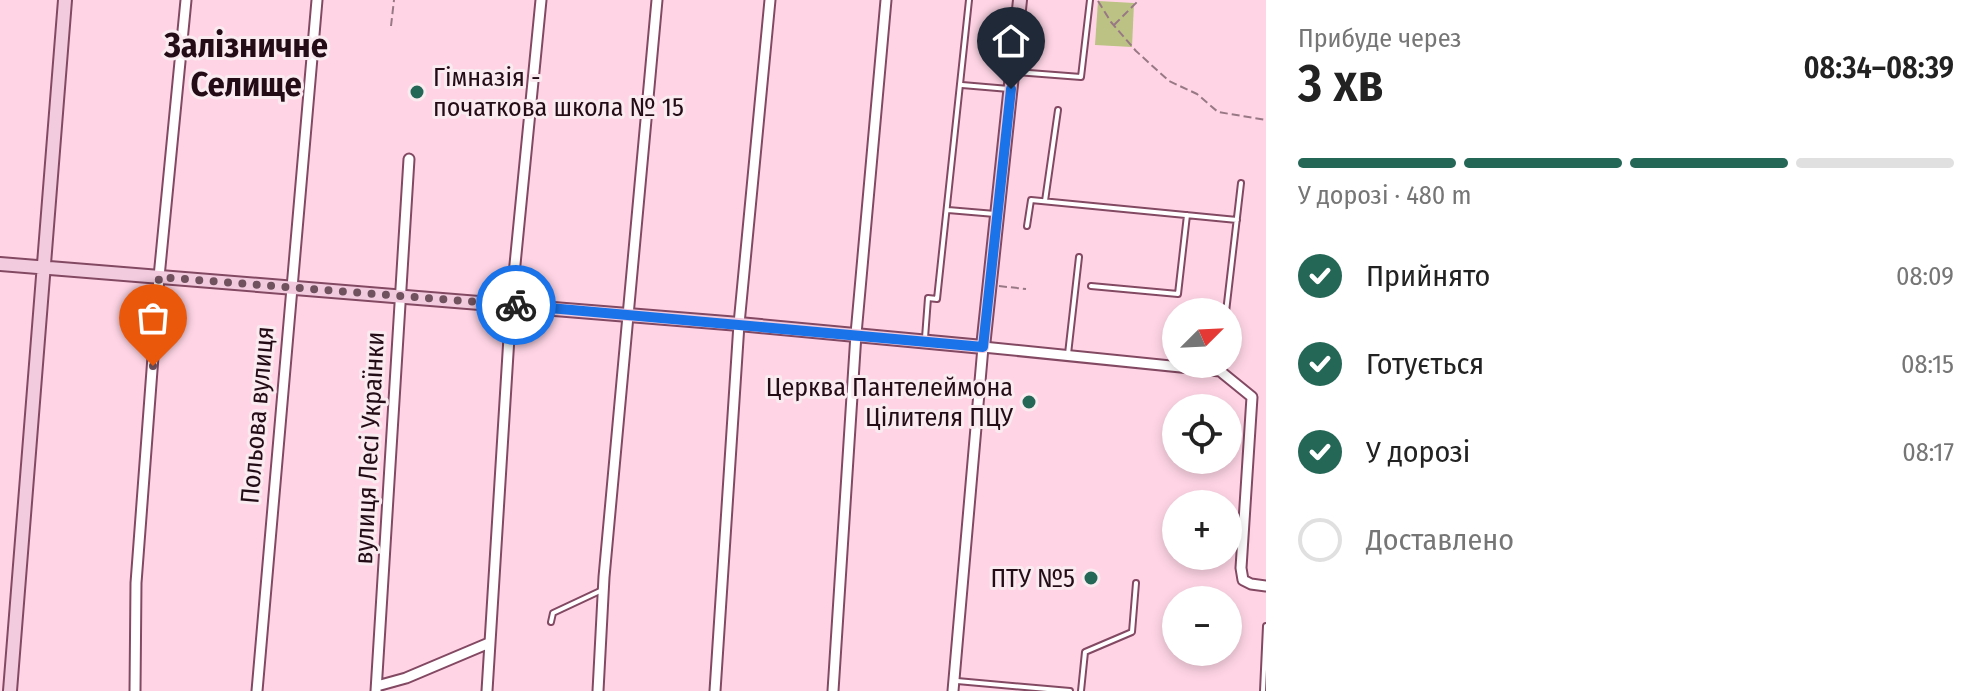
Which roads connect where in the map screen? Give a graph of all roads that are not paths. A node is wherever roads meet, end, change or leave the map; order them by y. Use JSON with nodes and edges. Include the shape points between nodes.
{"nodes":[{"id":1,"x":65,"y":0,"type":"edge"},
{"id":2,"x":186,"y":0,"type":"edge"},
{"id":3,"x":317,"y":0,"type":"edge"},
{"id":4,"x":541,"y":0,"type":"edge"},
{"id":5,"x":657,"y":0,"type":"edge"},
{"id":6,"x":770,"y":0,"type":"edge"},
{"id":7,"x":886,"y":0,"type":"edge"},
{"id":8,"x":969,"y":0,"type":"edge"},
{"id":9,"x":1020,"y":0,"type":"edge"},
{"id":10,"x":1090,"y":0,"type":"edge"},
{"id":11,"x":1013,"y":72,"type":"junction"},
{"id":12,"x":961,"y":85,"type":"junction"},
{"id":13,"x":1011,"y":89,"type":"junction"},
{"id":14,"x":1058,"y":110,"type":"dead end"},
{"id":15,"x":409,"y":159,"type":"dead end"},
{"id":16,"x":1241,"y":183,"type":"dead end"},
{"id":17,"x":1045,"y":201,"type":"junction"},
{"id":18,"x":947,"y":210,"type":"junction"},
{"id":19,"x":998,"y":214,"type":"junction"},
{"id":20,"x":1187,"y":215,"type":"junction"},
{"id":21,"x":1237,"y":220,"type":"junction"},
{"id":22,"x":1027,"y":226,"type":"dead end"},
{"id":23,"x":1079,"y":257,"type":"dead end"},
{"id":24,"x":0,"y":264,"type":"edge"},
{"id":25,"x":45,"y":268,"type":"junction"},
{"id":26,"x":159,"y":277,"type":"junction"},
{"id":27,"x":1091,"y":286,"type":"dead end"},
{"id":28,"x":290,"y":288,"type":"junction"},
{"id":29,"x":401,"y":296,"type":"junction"},
{"id":30,"x":1228,"y":298,"type":"edge"},
{"id":31,"x":511,"y":305,"type":"junction"},
{"id":32,"x":626,"y":315,"type":"junction"},
{"id":33,"x":739,"y":324,"type":"junction"},
{"id":34,"x":856,"y":334,"type":"junction"},
{"id":35,"x":925,"y":341,"type":"junction"},
{"id":36,"x":983,"y":347,"type":"junction"},
{"id":37,"x":1068,"y":355,"type":"junction"},
{"id":38,"x":1162,"y":362,"type":"edge"},
{"id":39,"x":1232,"y":378,"type":"edge"},
{"id":40,"x":1136,"y":583,"type":"dead end"},
{"id":41,"x":1266,"y":586,"type":"edge"},
{"id":42,"x":603,"y":590,"type":"junction"},
{"id":43,"x":551,"y":622,"type":"dead end"},
{"id":44,"x":1266,"y":626,"type":"edge"},
{"id":45,"x":489,"y":643,"type":"junction"},
{"id":46,"x":954,"y":686,"type":"edge"},
{"id":47,"x":377,"y":689,"type":"edge"},
{"id":48,"x":10,"y":691,"type":"edge"},
{"id":49,"x":135,"y":691,"type":"edge"},
{"id":50,"x":257,"y":691,"type":"edge"},
{"id":51,"x":487,"y":691,"type":"edge"},
{"id":52,"x":598,"y":691,"type":"edge"},
{"id":53,"x":715,"y":691,"type":"edge"},
{"id":54,"x":833,"y":691,"type":"edge"},
{"id":55,"x":1070,"y":691,"type":"edge"},
{"id":56,"x":1081,"y":691,"type":"edge"},
{"id":57,"x":1263,"y":691,"type":"edge"}],
"edges":[{"from":1,"to":25,"type":"street"},
{"from":2,"to":26,"type":"street"},
{"from":3,"to":28,"type":"street","name":"Польова вулиця"},
{"from":4,"to":31,"type":"street"},
{"from":5,"to":32,"type":"street"},
{"from":6,"to":33,"type":"street"},
{"from":7,"to":34,"type":"street"},
{"from":8,"to":12,"type":"lane"},
{"from":9,"to":11,"type":"street"},
{"from":10,"to":11,"type":"lane","via":[[1081,77]]},
{"from":11,"to":13,"type":"street"},
{"from":12,"to":13,"type":"lane"},
{"from":12,"to":18,"type":"lane"},
{"from":13,"to":19,"type":"street"},
{"from":14,"to":17,"type":"lane"},
{"from":15,"to":29,"type":"street","name":"вулиця Лесі Українки"},
{"from":16,"to":21,"type":"lane"},
{"from":17,"to":20,"type":"lane"},
{"from":17,"to":22,"type":"lane","via":[[1031,200]]},
{"from":18,"to":19,"type":"lane"},
{"from":18,"to":35,"type":"lane","via":[[937,299],[928,298]]},
{"from":19,"to":36,"type":"street"},
{"from":20,"to":21,"type":"lane"},
{"from":20,"to":27,"type":"lane","via":[[1178,294]]},
{"from":21,"to":30,"type":"lane"},
{"from":23,"to":37,"type":"lane"},
{"from":24,"to":25,"type":"street"},
{"from":25,"to":26,"type":"street"},
{"from":25,"to":48,"type":"street"},
{"from":26,"to":28,"type":"street"},
{"from":26,"to":49,"type":"street","via":[[136,583]]},
{"from":28,"to":29,"type":"street"},
{"from":28,"to":50,"type":"street","name":"Польова вулиця"},
{"from":29,"to":31,"type":"street"},
{"from":29,"to":47,"type":"street","name":"вулиця Лесі Українки"},
{"from":31,"to":32,"type":"street"},
{"from":31,"to":45,"type":"street"},
{"from":32,"to":33,"type":"street"},
{"from":32,"to":42,"type":"street"},
{"from":33,"to":34,"type":"street"},
{"from":33,"to":53,"type":"street"},
{"from":34,"to":35,"type":"street"},
{"from":34,"to":54,"type":"street"},
{"from":35,"to":36,"type":"street"},
{"from":36,"to":37,"type":"street"},
{"from":36,"to":46,"type":"street"},
{"from":37,"to":38,"type":"street"},
{"from":39,"to":41,"type":"street","via":[[1252,397],[1241,568],[1243,580]]},
{"from":40,"to":56,"type":"lane","via":[[1132,632],[1085,652]]},
{"from":42,"to":43,"type":"lane","via":[[553,613]]},
{"from":42,"to":52,"type":"street"},
{"from":44,"to":57,"type":"lane"},
{"from":45,"to":47,"type":"street"},
{"from":45,"to":51,"type":"street"},
{"from":46,"to":55,"type":"lane"}]}
